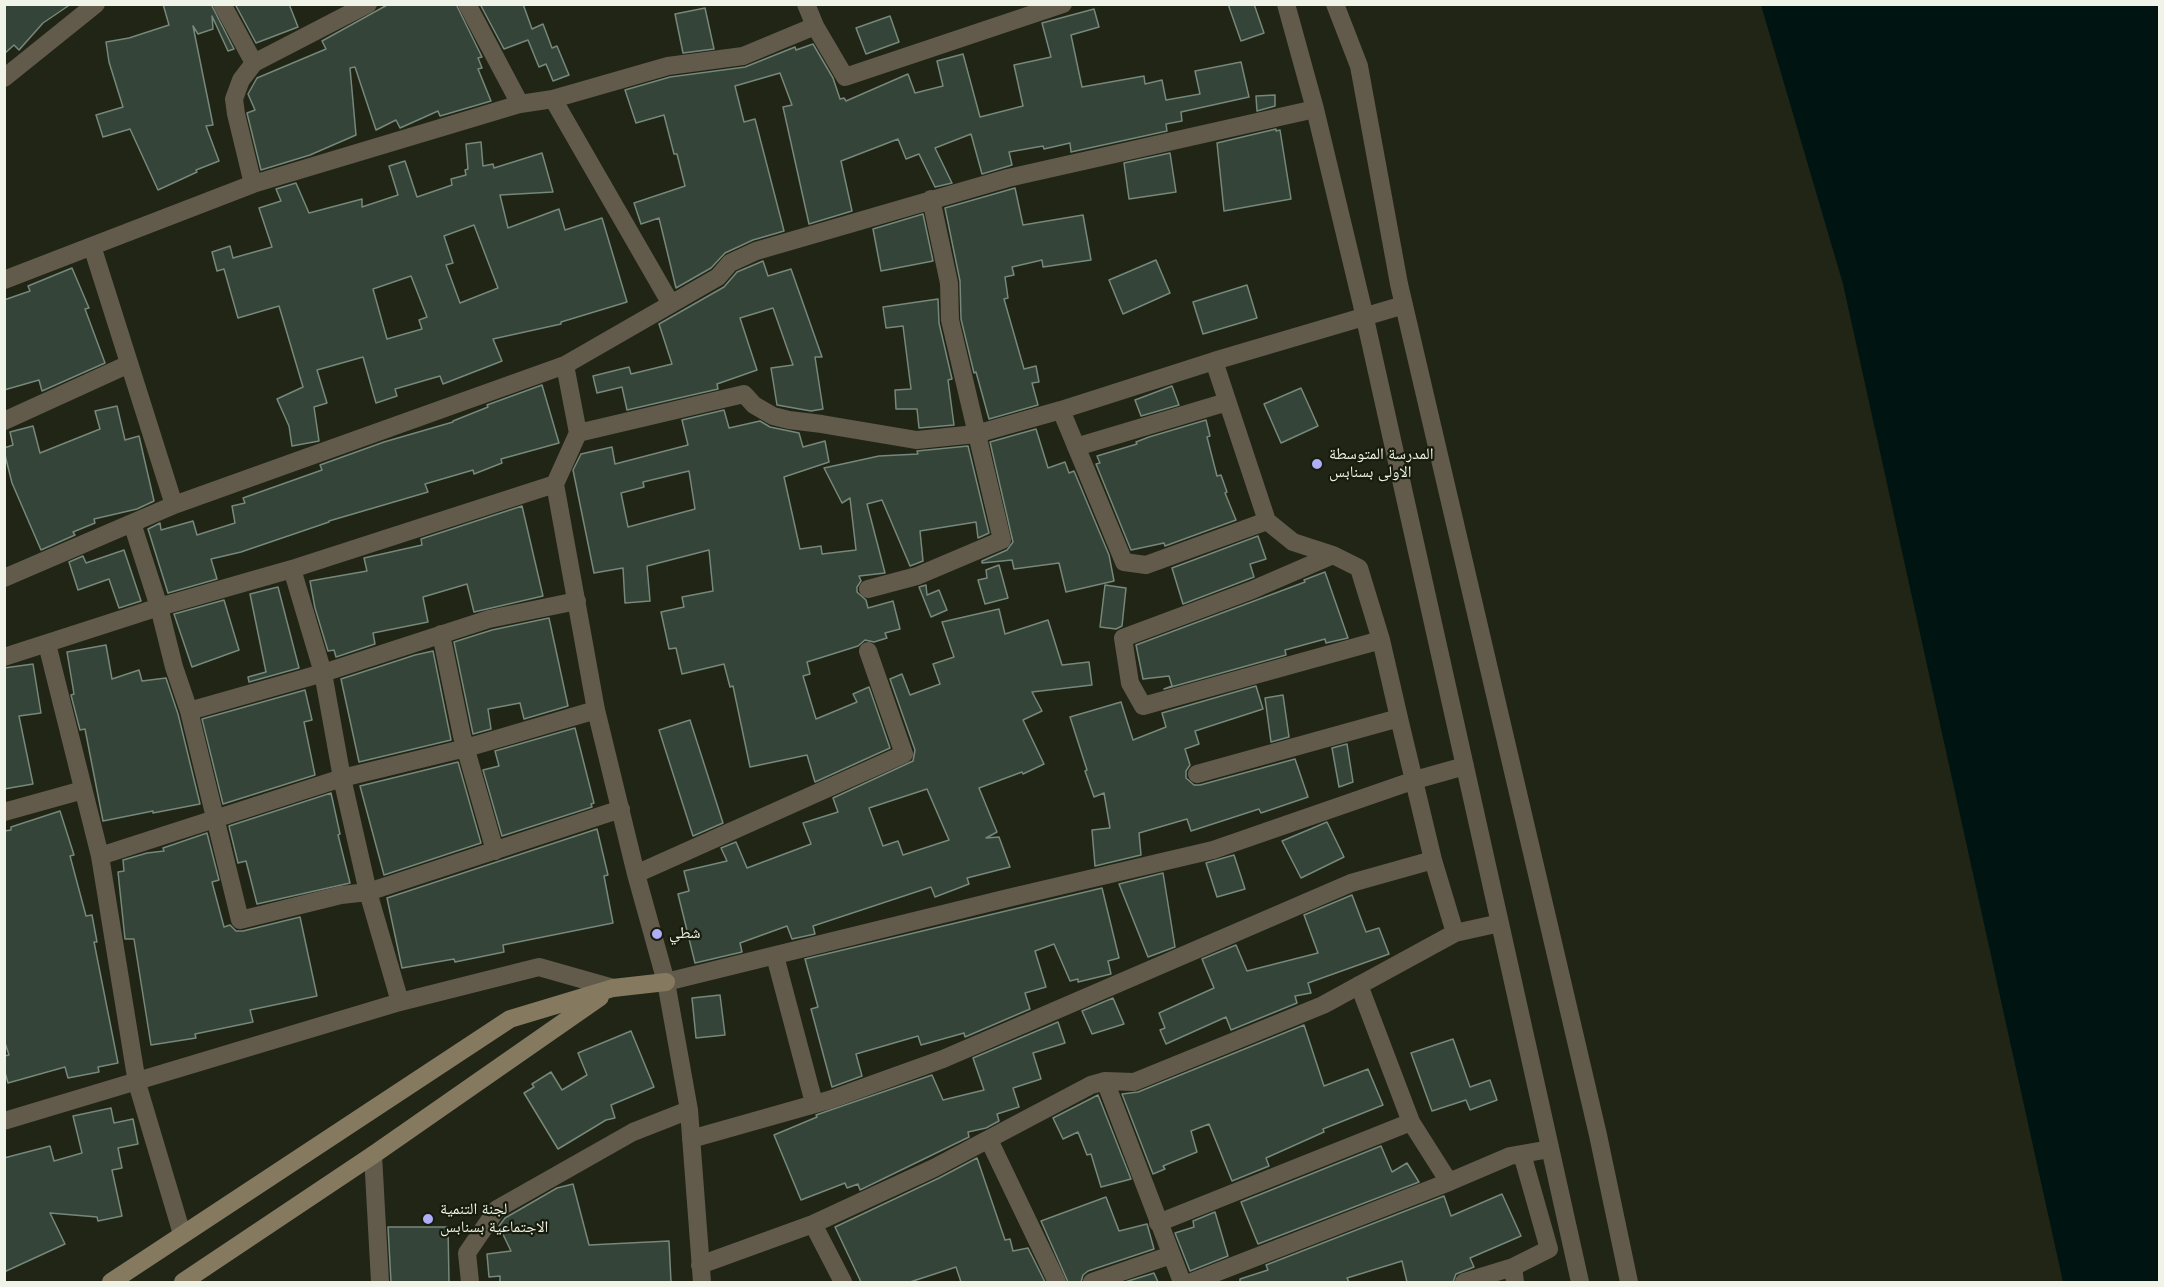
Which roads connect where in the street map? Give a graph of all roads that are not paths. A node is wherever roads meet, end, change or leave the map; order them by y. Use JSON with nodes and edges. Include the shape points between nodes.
{"nodes":[{"id":1,"x":96,"y":4,"type":"edge"},
{"id":2,"x":222,"y":4,"type":"edge"},
{"id":3,"x":368,"y":4,"type":"edge"},
{"id":4,"x":467,"y":4,"type":"edge"},
{"id":5,"x":807,"y":4,"type":"edge"},
{"id":6,"x":1063,"y":4,"type":"edge"},
{"id":7,"x":1286,"y":4,"type":"edge"},
{"id":8,"x":1335,"y":4,"type":"edge"},
{"id":9,"x":815,"y":26,"type":"junction"},
{"id":10,"x":254,"y":63,"type":"junction"},
{"id":11,"x":4,"y":78,"type":"edge"},
{"id":12,"x":553,"y":99,"type":"junction"},
{"id":13,"x":519,"y":104,"type":"junction"},
{"id":14,"x":1315,"y":109,"type":"junction"},
{"id":15,"x":253,"y":184,"type":"junction"},
{"id":16,"x":931,"y":199,"type":"junction"},
{"id":17,"x":92,"y":246,"type":"junction"},
{"id":18,"x":4,"y":280,"type":"edge"},
{"id":19,"x":671,"y":304,"type":"junction"},
{"id":20,"x":1404,"y":304,"type":"junction"},
{"id":21,"x":1365,"y":316,"type":"junction"},
{"id":22,"x":1214,"y":361,"type":"junction"},
{"id":23,"x":129,"y":364,"type":"junction"},
{"id":24,"x":565,"y":365,"type":"junction"},
{"id":25,"x":1227,"y":402,"type":"junction"},
{"id":26,"x":1061,"y":410,"type":"junction"},
{"id":27,"x":4,"y":421,"type":"edge"},
{"id":28,"x":578,"y":434,"type":"junction"},
{"id":29,"x":976,"y":434,"type":"junction"},
{"id":30,"x":1076,"y":447,"type":"junction"},
{"id":31,"x":555,"y":484,"type":"junction"},
{"id":32,"x":174,"y":505,"type":"junction"},
{"id":33,"x":1267,"y":521,"type":"junction"},
{"id":34,"x":132,"y":523,"type":"junction"},
{"id":35,"x":1333,"y":555,"type":"junction"},
{"id":36,"x":292,"y":568,"type":"junction"},
{"id":37,"x":4,"y":578,"type":"edge"},
{"id":38,"x":868,"y":589,"type":"dead end"},
{"id":39,"x":577,"y":601,"type":"junction"},
{"id":40,"x":159,"y":607,"type":"junction"},
{"id":41,"x":441,"y":634,"type":"junction"},
{"id":42,"x":1381,"y":640,"type":"junction"},
{"id":43,"x":47,"y":644,"type":"junction"},
{"id":44,"x":868,"y":651,"type":"dead end"},
{"id":45,"x":4,"y":657,"type":"edge"},
{"id":46,"x":323,"y":673,"type":"junction"},
{"id":47,"x":596,"y":710,"type":"junction"},
{"id":48,"x":189,"y":711,"type":"junction"},
{"id":49,"x":1398,"y":718,"type":"junction"},
{"id":50,"x":466,"y":748,"type":"junction"},
{"id":51,"x":1465,"y":766,"type":"junction"},
{"id":52,"x":1197,"y":774,"type":"dead end"},
{"id":53,"x":342,"y":778,"type":"junction"},
{"id":54,"x":1415,"y":780,"type":"junction"},
{"id":55,"x":83,"y":790,"type":"junction"},
{"id":56,"x":621,"y":809,"type":"junction"},
{"id":57,"x":4,"y":812,"type":"edge"},
{"id":58,"x":216,"y":820,"type":"junction"},
{"id":59,"x":495,"y":851,"type":"junction"},
{"id":60,"x":100,"y":856,"type":"junction"},
{"id":61,"x":1433,"y":860,"type":"junction"},
{"id":62,"x":636,"y":874,"type":"junction"},
{"id":63,"x":368,"y":892,"type":"junction"},
{"id":64,"x":1500,"y":923,"type":"junction"},
{"id":65,"x":1455,"y":933,"type":"junction"},
{"id":66,"x":775,"y":956,"type":"junction"},
{"id":67,"x":666,"y":982,"type":"junction"},
{"id":68,"x":1359,"y":986,"type":"junction"},
{"id":69,"x":613,"y":988,"type":"junction"},
{"id":70,"x":400,"y":1002,"type":"junction"},
{"id":71,"x":1105,"y":1081,"type":"junction"},
{"id":72,"x":137,"y":1083,"type":"junction"},
{"id":73,"x":814,"y":1103,"type":"junction"},
{"id":74,"x":689,"y":1110,"type":"junction"},
{"id":75,"x":5,"y":1121,"type":"edge"},
{"id":76,"x":1412,"y":1122,"type":"junction"},
{"id":77,"x":691,"y":1139,"type":"junction"},
{"id":78,"x":989,"y":1140,"type":"junction"},
{"id":79,"x":1550,"y":1149,"type":"junction"},
{"id":80,"x":1522,"y":1154,"type":"junction"},
{"id":81,"x":373,"y":1155,"type":"junction"},
{"id":82,"x":1449,"y":1182,"type":"junction"},
{"id":83,"x":1158,"y":1223,"type":"junction"},
{"id":84,"x":813,"y":1224,"type":"junction"},
{"id":85,"x":182,"y":1234,"type":"junction"},
{"id":86,"x":1171,"y":1255,"type":"junction"},
{"id":87,"x":701,"y":1274,"type":"edge"},
{"id":88,"x":1514,"y":1275,"type":"edge"},
{"id":89,"x":111,"y":1282,"type":"edge"},
{"id":90,"x":183,"y":1282,"type":"edge"},
{"id":91,"x":380,"y":1282,"type":"edge"},
{"id":92,"x":470,"y":1282,"type":"edge"},
{"id":93,"x":843,"y":1282,"type":"edge"},
{"id":94,"x":1057,"y":1282,"type":"edge"},
{"id":95,"x":1092,"y":1282,"type":"edge"},
{"id":96,"x":1182,"y":1282,"type":"edge"},
{"id":97,"x":1192,"y":1282,"type":"edge"},
{"id":98,"x":1464,"y":1282,"type":"edge"},
{"id":99,"x":1580,"y":1282,"type":"edge"},
{"id":100,"x":1629,"y":1282,"type":"edge"}],
"edges":[{"from":1,"to":11,"type":"street"},
{"from":2,"to":10,"type":"street"},
{"from":3,"to":10,"type":"street"},
{"from":4,"to":13,"type":"street"},
{"from":5,"to":9,"type":"street"},
{"from":6,"to":9,"type":"street","via":[[844,77]]},
{"from":7,"to":14,"type":"street"},
{"from":8,"to":20,"type":"street","via":[[1359,66]]},
{"from":9,"to":12,"type":"street","via":[[743,56],[668,66]]},
{"from":10,"to":15,"type":"street","via":[[241,80],[234,99]]},
{"from":12,"to":13,"type":"street"},
{"from":12,"to":19,"type":"street"},
{"from":13,"to":15,"type":"street"},
{"from":14,"to":16,"type":"street"},
{"from":14,"to":21,"type":"street"},
{"from":15,"to":17,"type":"street"},
{"from":16,"to":19,"type":"street","via":[[756,251],[730,263],[718,277]]},
{"from":16,"to":29,"type":"street","via":[[949,282],[950,320]]},
{"from":17,"to":18,"type":"street"},
{"from":17,"to":23,"type":"street"},
{"from":19,"to":24,"type":"street"},
{"from":20,"to":21,"type":"street"},
{"from":20,"to":100,"type":"street"},
{"from":21,"to":22,"type":"street"},
{"from":21,"to":51,"type":"street"},
{"from":22,"to":25,"type":"street"},
{"from":22,"to":26,"type":"street"},
{"from":23,"to":27,"type":"street"},
{"from":23,"to":32,"type":"street"},
{"from":24,"to":28,"type":"street"},
{"from":24,"to":32,"type":"street"},
{"from":25,"to":30,"type":"street"},
{"from":25,"to":33,"type":"street"},
{"from":26,"to":29,"type":"street"},
{"from":26,"to":30,"type":"street"},
{"from":28,"to":29,"type":"street","via":[[744,394],[773,416],[789,420],[918,440]]},
{"from":28,"to":31,"type":"street"},
{"from":29,"to":38,"type":"street","via":[[1002,540],[917,576]]},
{"from":30,"to":33,"type":"street","via":[[1124,562],[1146,565]]},
{"from":31,"to":36,"type":"street"},
{"from":31,"to":39,"type":"street"},
{"from":32,"to":34,"type":"street"},
{"from":33,"to":35,"type":"street","via":[[1293,542]]},
{"from":34,"to":37,"type":"street"},
{"from":34,"to":40,"type":"street"},
{"from":35,"to":42,"type":"street","via":[[1359,568]]},
{"from":35,"to":42,"type":"street","via":[[1123,638],[1130,683],[1143,706]]},
{"from":36,"to":40,"type":"street"},
{"from":36,"to":46,"type":"street"},
{"from":39,"to":41,"type":"street","via":[[489,619]]},
{"from":39,"to":47,"type":"street"},
{"from":40,"to":43,"type":"street"},
{"from":40,"to":48,"type":"street"},
{"from":41,"to":46,"type":"street"},
{"from":41,"to":50,"type":"street"},
{"from":42,"to":49,"type":"street"},
{"from":43,"to":45,"type":"street"},
{"from":43,"to":55,"type":"street"},
{"from":44,"to":62,"type":"street","via":[[904,754]]},
{"from":46,"to":48,"type":"street"},
{"from":46,"to":53,"type":"street"},
{"from":47,"to":50,"type":"street"},
{"from":47,"to":56,"type":"street"},
{"from":48,"to":58,"type":"street"},
{"from":49,"to":52,"type":"street"},
{"from":49,"to":54,"type":"street"},
{"from":50,"to":53,"type":"street"},
{"from":50,"to":59,"type":"street"},
{"from":51,"to":54,"type":"street"},
{"from":51,"to":64,"type":"street"},
{"from":53,"to":58,"type":"street"},
{"from":53,"to":63,"type":"street"},
{"from":54,"to":61,"type":"street"},
{"from":54,"to":66,"type":"street","via":[[1213,850]]},
{"from":55,"to":57,"type":"street"},
{"from":55,"to":60,"type":"street"},
{"from":56,"to":59,"type":"street"},
{"from":56,"to":62,"type":"street"},
{"from":58,"to":60,"type":"street"},
{"from":58,"to":63,"type":"street","via":[[240,920]]},
{"from":59,"to":63,"type":"street"},
{"from":60,"to":72,"type":"street"},
{"from":61,"to":65,"type":"street"},
{"from":61,"to":73,"type":"street","via":[[1351,883],[943,1059]]},
{"from":62,"to":67,"type":"street"},
{"from":63,"to":70,"type":"street"},
{"from":64,"to":65,"type":"street"},
{"from":64,"to":79,"type":"street"},
{"from":65,"to":68,"type":"street"},
{"from":66,"to":67,"type":"street"},
{"from":66,"to":73,"type":"street"},
{"from":67,"to":69,"type":"street"},
{"from":67,"to":74,"type":"street"},
{"from":68,"to":71,"type":"street","via":[[1323,1005],[1134,1082]]},
{"from":68,"to":76,"type":"street"},
{"from":69,"to":70,"type":"street","via":[[539,967]]},
{"from":69,"to":81,"type":"street"},
{"from":69,"to":85,"type":"street","via":[[510,1019]]},
{"from":70,"to":72,"type":"street"},
{"from":71,"to":78,"type":"street"},
{"from":71,"to":83,"type":"street"},
{"from":72,"to":75,"type":"street"},
{"from":72,"to":85,"type":"street"},
{"from":73,"to":77,"type":"street"},
{"from":74,"to":77,"type":"street"},
{"from":74,"to":92,"type":"street","via":[[633,1132],[497,1209],[467,1253]]},
{"from":76,"to":82,"type":"street"},
{"from":76,"to":83,"type":"street"},
{"from":77,"to":87,"type":"street"},
{"from":78,"to":84,"type":"street"},
{"from":78,"to":94,"type":"street"},
{"from":79,"to":80,"type":"street"},
{"from":79,"to":99,"type":"street"},
{"from":80,"to":82,"type":"street"},
{"from":80,"to":88,"type":"street","via":[[1549,1249]]},
{"from":81,"to":90,"type":"street"},
{"from":81,"to":91,"type":"street"},
{"from":82,"to":97,"type":"street"},
{"from":83,"to":86,"type":"street"},
{"from":84,"to":87,"type":"street"},
{"from":84,"to":93,"type":"street"},
{"from":85,"to":89,"type":"street"},
{"from":86,"to":95,"type":"street"},
{"from":86,"to":96,"type":"street"},
{"from":88,"to":98,"type":"street"}]}
